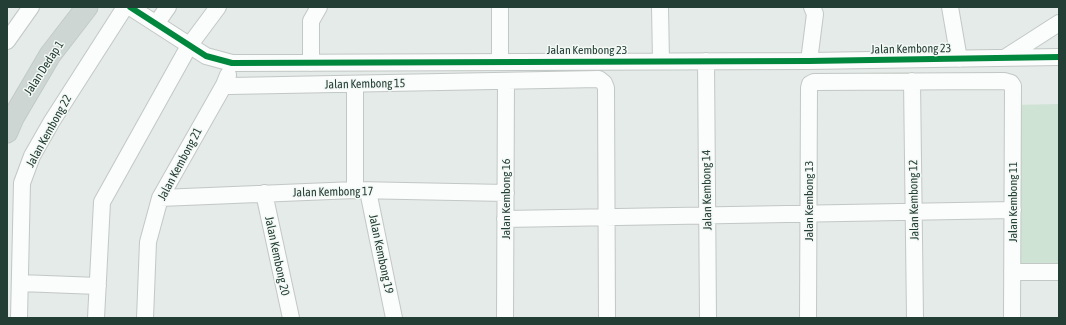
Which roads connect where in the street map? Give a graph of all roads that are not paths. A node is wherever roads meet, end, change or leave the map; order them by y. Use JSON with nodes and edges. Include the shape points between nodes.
{"nodes":[{"id":1,"x":31,"y":7,"type":"edge"},
{"id":2,"x":86,"y":7,"type":"edge"},
{"id":3,"x":125,"y":7,"type":"edge"},
{"id":4,"x":130,"y":7,"type":"edge"},
{"id":5,"x":168,"y":7,"type":"edge"},
{"id":6,"x":218,"y":7,"type":"edge"},
{"id":7,"x":319,"y":7,"type":"edge"},
{"id":8,"x":500,"y":7,"type":"edge"},
{"id":9,"x":660,"y":7,"type":"edge"},
{"id":10,"x":812,"y":7,"type":"edge"},
{"id":11,"x":950,"y":7,"type":"edge"},
{"id":12,"x":1059,"y":23,"type":"edge"},
{"id":13,"x":156,"y":24,"type":"junction"},
{"id":14,"x":7,"y":41,"type":"edge"},
{"id":15,"x":189,"y":46,"type":"junction"},
{"id":16,"x":1059,"y":57,"type":"edge"},
{"id":17,"x":1006,"y":58,"type":"junction"},
{"id":18,"x":959,"y":59,"type":"junction"},
{"id":19,"x":661,"y":61,"type":"junction"},
{"id":20,"x":706,"y":61,"type":"junction"},
{"id":21,"x":809,"y":61,"type":"junction"},
{"id":22,"x":500,"y":62,"type":"junction"},
{"id":23,"x":232,"y":63,"type":"junction"},
{"id":24,"x":311,"y":63,"type":"junction"},
{"id":25,"x":506,"y":81,"type":"junction"},
{"id":26,"x":912,"y":81,"type":"junction"},
{"id":27,"x":355,"y":84,"type":"junction"},
{"id":28,"x":224,"y":85,"type":"junction"},
{"id":29,"x":7,"y":132,"type":"edge"},
{"id":30,"x":361,"y":191,"type":"junction"},
{"id":31,"x":264,"y":193,"type":"junction"},
{"id":32,"x":506,"y":193,"type":"junction"},
{"id":33,"x":160,"y":198,"type":"junction"},
{"id":34,"x":1013,"y":210,"type":"junction"},
{"id":35,"x":914,"y":212,"type":"junction"},
{"id":36,"x":809,"y":213,"type":"junction"},
{"id":37,"x":707,"y":215,"type":"junction"},
{"id":38,"x":606,"y":217,"type":"junction"},
{"id":39,"x":505,"y":219,"type":"junction"},
{"id":40,"x":1012,"y":272,"type":"junction"},
{"id":41,"x":1059,"y":272,"type":"edge"},
{"id":42,"x":20,"y":283,"type":"junction"},
{"id":43,"x":98,"y":286,"type":"junction"},
{"id":44,"x":19,"y":318,"type":"edge"},
{"id":45,"x":96,"y":318,"type":"edge"},
{"id":46,"x":145,"y":318,"type":"edge"},
{"id":47,"x":291,"y":318,"type":"edge"},
{"id":48,"x":394,"y":318,"type":"edge"},
{"id":49,"x":505,"y":318,"type":"edge"},
{"id":50,"x":607,"y":318,"type":"edge"},
{"id":51,"x":708,"y":318,"type":"edge"},
{"id":52,"x":808,"y":318,"type":"edge"},
{"id":53,"x":915,"y":318,"type":"edge"},
{"id":54,"x":1012,"y":318,"type":"edge"}],
"edges":[{"from":1,"to":14,"type":"street"},
{"from":2,"to":29,"type":"main road","name":"Jalan Dedap 1","via":[[50,55]]},
{"from":3,"to":42,"type":"street","name":"Jalan Kembong 22","via":[[32,156],[22,183]]},
{"from":4,"to":13,"type":"street","name":"Jalan Kembong 23"},
{"from":5,"to":13,"type":"street"},
{"from":6,"to":15,"type":"street"},
{"from":7,"to":24,"type":"street","via":[[311,21]]},
{"from":8,"to":22,"type":"street"},
{"from":9,"to":19,"type":"street"},
{"from":10,"to":21,"type":"street","via":[[814,14]]},
{"from":11,"to":18,"type":"street"},
{"from":12,"to":17,"type":"street"},
{"from":13,"to":15,"type":"street","name":"Jalan Kembong 23"},
{"from":15,"to":23,"type":"street","name":"Jalan Kembong 23","via":[[206,56]]},
{"from":15,"to":43,"type":"street","via":[[102,202]]},
{"from":16,"to":17,"type":"street","name":"Jalan Kembong 23"},
{"from":17,"to":18,"type":"street","name":"Jalan Kembong 23"},
{"from":18,"to":21,"type":"street","name":"Jalan Kembong 23"},
{"from":19,"to":20,"type":"street","name":"Jalan Kembong 23"},
{"from":19,"to":22,"type":"street","name":"Jalan Kembong 23"},
{"from":20,"to":21,"type":"street","name":"Jalan Kembong 23"},
{"from":20,"to":37,"type":"street","name":"Jalan Kembong 14"},
{"from":22,"to":24,"type":"street","name":"Jalan Kembong 23"},
{"from":23,"to":24,"type":"street","name":"Jalan Kembong 23"},
{"from":23,"to":28,"type":"street","name":"Jalan Kembong 21"},
{"from":25,"to":27,"type":"street","name":"Jalan Kembong 15"},
{"from":25,"to":32,"type":"street","name":"Jalan Kembong 16"},
{"from":25,"to":38,"type":"street","name":"Jalan Kembong 15","via":[[599,80],[604,83]]},
{"from":26,"to":34,"type":"street","name":"Jalan Kembong 11","via":[[1011,83]]},
{"from":26,"to":35,"type":"street","name":"Jalan Kembong 12"},
{"from":26,"to":36,"type":"street","name":"Jalan Kembong 13","via":[[810,84]]},
{"from":27,"to":28,"type":"street","name":"Jalan Kembong 15"},
{"from":27,"to":30,"type":"street","name":"Jalan Kembong 19"},
{"from":28,"to":33,"type":"street","name":"Jalan Kembong 21"},
{"from":30,"to":31,"type":"street","name":"Jalan Kembong 17"},
{"from":30,"to":32,"type":"street","name":"Jalan Kembong 17"},
{"from":30,"to":48,"type":"street","name":"Jalan Kembong 19"},
{"from":31,"to":33,"type":"street","name":"Jalan Kembong 17"},
{"from":31,"to":47,"type":"street","name":"Jalan Kembong 20"},
{"from":32,"to":39,"type":"street","name":"Jalan Kembong 16"},
{"from":33,"to":46,"type":"street","name":"Jalan Kembong 21","via":[[148,242]]},
{"from":34,"to":35,"type":"street"},
{"from":34,"to":40,"type":"street","name":"Jalan Kembong 11"},
{"from":35,"to":36,"type":"street"},
{"from":35,"to":53,"type":"street","name":"Jalan Kembong 12"},
{"from":36,"to":37,"type":"street"},
{"from":36,"to":52,"type":"street","name":"Jalan Kembong 13"},
{"from":37,"to":38,"type":"street"},
{"from":37,"to":51,"type":"street","name":"Jalan Kembong 14"},
{"from":38,"to":39,"type":"street"},
{"from":38,"to":50,"type":"street"},
{"from":39,"to":49,"type":"street","name":"Jalan Kembong 16"},
{"from":40,"to":41,"type":"street"},
{"from":40,"to":54,"type":"street","name":"Jalan Kembong 11"},
{"from":42,"to":43,"type":"street"},
{"from":42,"to":44,"type":"street","name":"Jalan Kembong 22"},
{"from":43,"to":45,"type":"street"}]}
